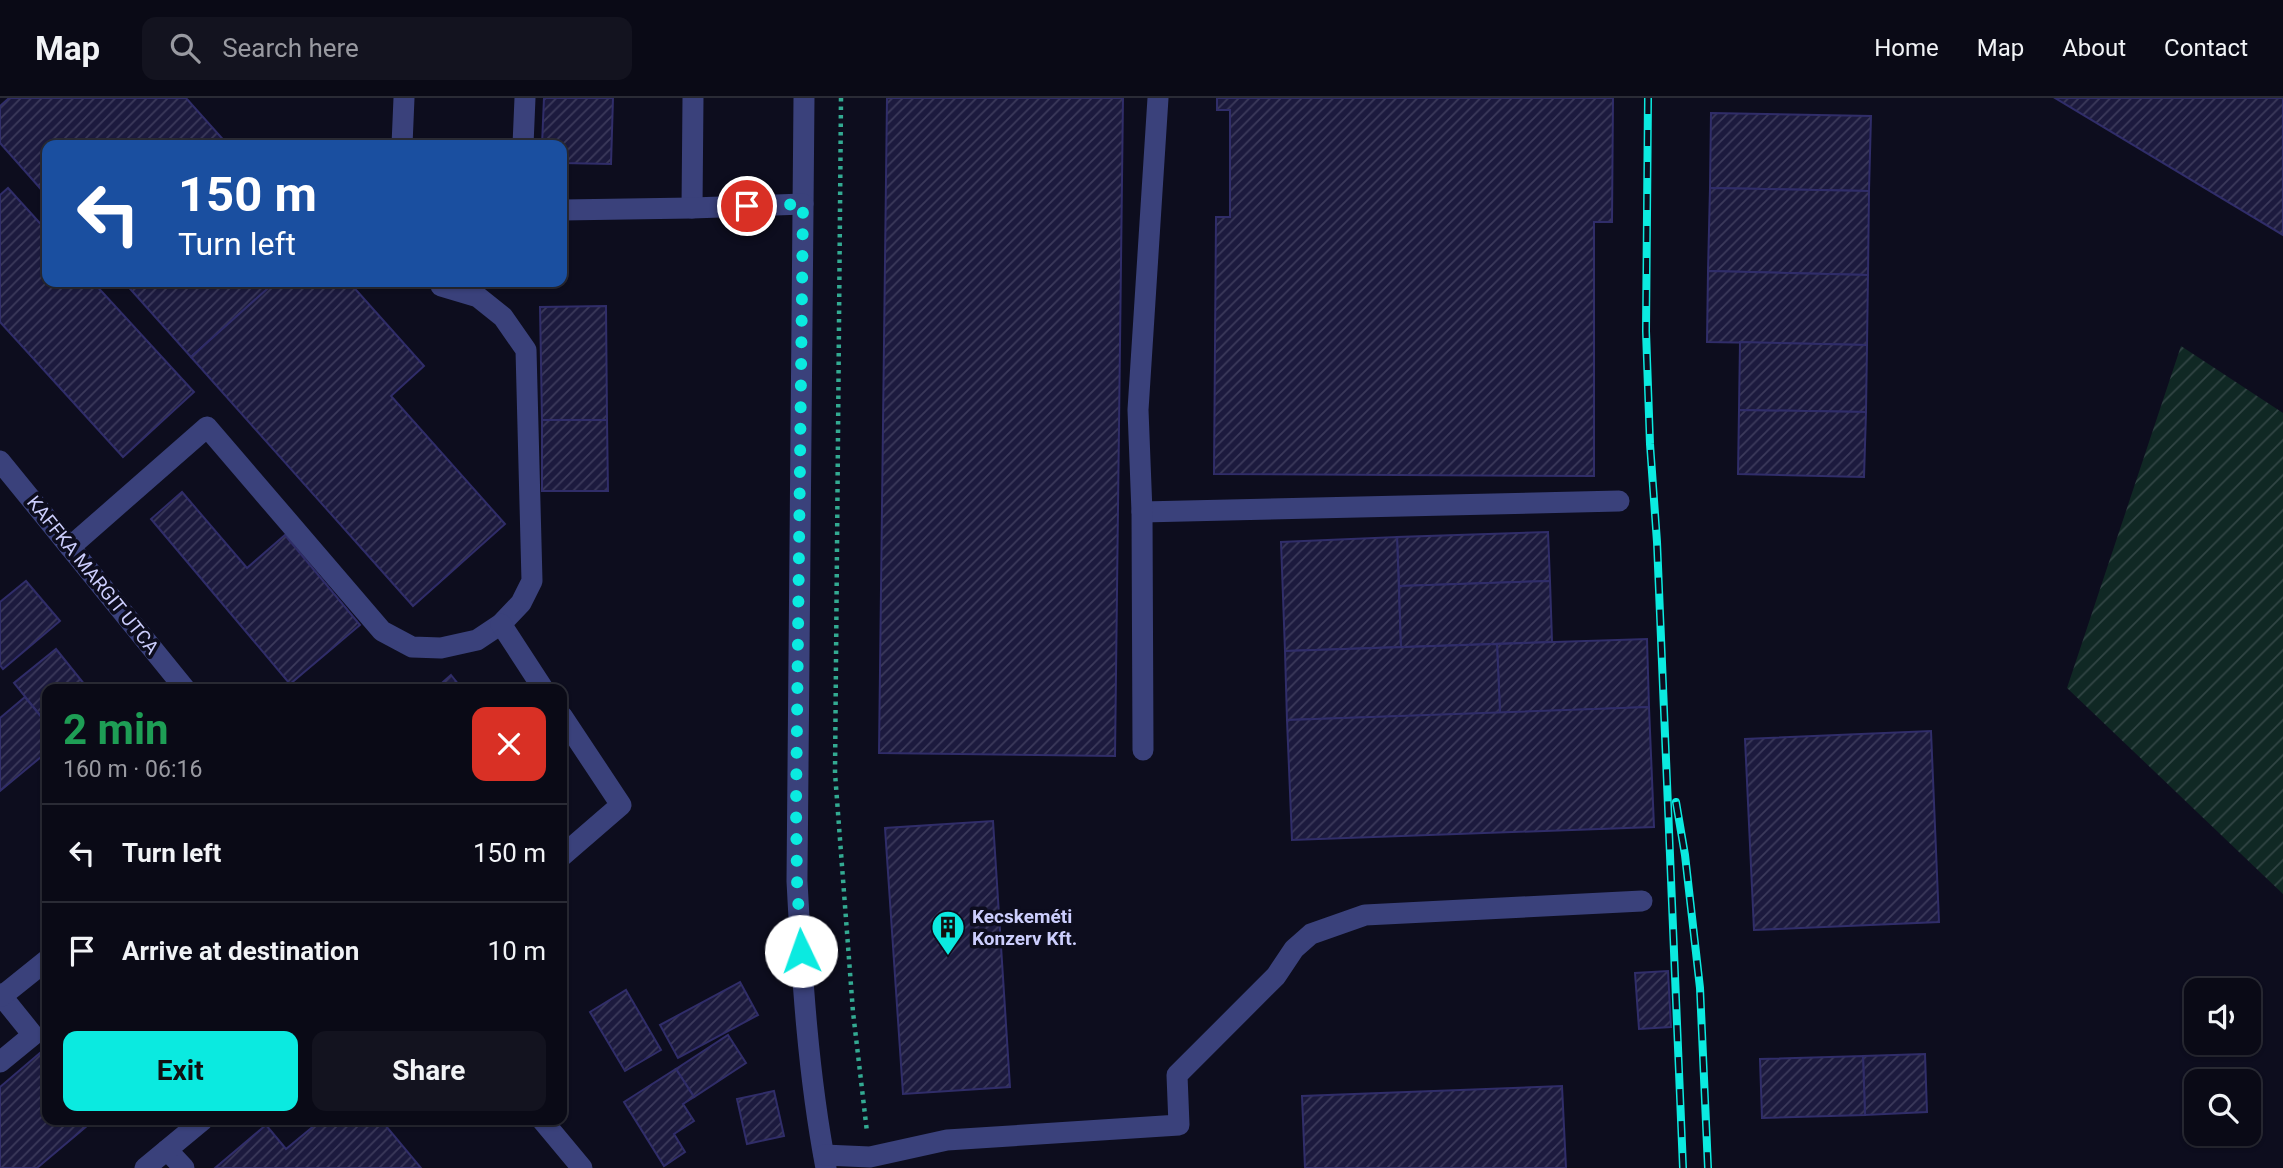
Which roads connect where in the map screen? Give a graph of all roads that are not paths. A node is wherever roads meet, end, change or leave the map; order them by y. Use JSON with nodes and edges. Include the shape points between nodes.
{"nodes":[{"id":1,"x":404,"y":98,"type":"edge"},
{"id":2,"x":525,"y":98,"type":"edge"},
{"id":3,"x":693,"y":98,"type":"edge"},
{"id":4,"x":804,"y":98,"type":"edge"},
{"id":5,"x":1158,"y":98,"type":"edge"},
{"id":6,"x":402,"y":140,"type":"edge"},
{"id":7,"x":523,"y":140,"type":"edge"},
{"id":8,"x":803,"y":204,"type":"junction"},
{"id":9,"x":692,"y":208,"type":"junction"},
{"id":10,"x":567,"y":210,"type":"edge"},
{"id":11,"x":444,"y":287,"type":"edge"},
{"id":12,"x":0,"y":461,"type":"edge"},
{"id":13,"x":1619,"y":501,"type":"dead end"},
{"id":14,"x":1142,"y":512,"type":"junction"},
{"id":15,"x":70,"y":547,"type":"junction"},
{"id":16,"x":501,"y":624,"type":"junction"},
{"id":17,"x":181,"y":684,"type":"edge"},
{"id":18,"x":540,"y":684,"type":"edge"},
{"id":19,"x":567,"y":724,"type":"edge"},
{"id":20,"x":1143,"y":750,"type":"dead end"},
{"id":21,"x":567,"y":852,"type":"edge"},
{"id":22,"x":1642,"y":901,"type":"dead end"},
{"id":23,"x":42,"y":964,"type":"edge"},
{"id":24,"x":1,"y":995,"type":"edge"},
{"id":25,"x":0,"y":1062,"type":"edge"},
{"id":26,"x":197,"y":1125,"type":"edge"},
{"id":27,"x":546,"y":1125,"type":"edge"},
{"id":28,"x":167,"y":1150,"type":"junction"},
{"id":29,"x":825,"y":1161,"type":"edge"},
{"id":30,"x":145,"y":1168,"type":"edge"},
{"id":31,"x":184,"y":1168,"type":"edge"},
{"id":32,"x":582,"y":1168,"type":"edge"}],
"edges":[{"from":1,"to":6,"type":"street"},
{"from":2,"to":7,"type":"street"},
{"from":3,"to":9,"type":"street"},
{"from":4,"to":8,"type":"street"},
{"from":5,"to":14,"type":"street","via":[[1138,410]]},
{"from":8,"to":9,"type":"street"},
{"from":8,"to":29,"type":"street","via":[[797,881],[810,1061]]},
{"from":9,"to":10,"type":"street"},
{"from":11,"to":16,"type":"street","via":[[478,297],[503,317],[526,350],[532,581],[521,603]]},
{"from":12,"to":15,"type":"street","name":"KAFFKA MARGIT UTCA"},
{"from":13,"to":14,"type":"street"},
{"from":14,"to":20,"type":"street"},
{"from":15,"to":16,"type":"street","via":[[207,427],[382,631],[412,647],[441,648],[477,640]]},
{"from":15,"to":17,"type":"street","name":"KAFFKA MARGIT UTCA"},
{"from":16,"to":18,"type":"street"},
{"from":19,"to":21,"type":"street","via":[[621,806]]},
{"from":22,"to":29,"type":"street","via":[[1365,915],[1311,934],[1276,976],[1177,1075],[1179,1125],[947,1140],[870,1157]]},
{"from":23,"to":24,"type":"street"},
{"from":24,"to":25,"type":"street","via":[[33,1035]]},
{"from":26,"to":28,"type":"street"},
{"from":27,"to":32,"type":"street"},
{"from":28,"to":30,"type":"street"},
{"from":28,"to":31,"type":"street"}]}
